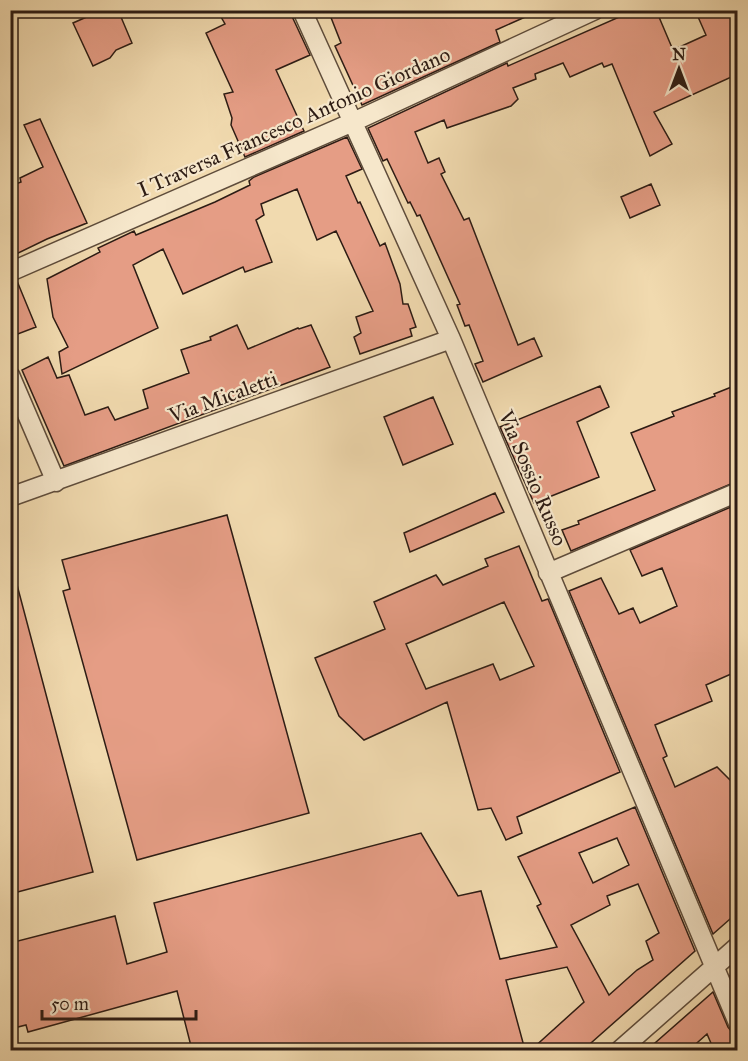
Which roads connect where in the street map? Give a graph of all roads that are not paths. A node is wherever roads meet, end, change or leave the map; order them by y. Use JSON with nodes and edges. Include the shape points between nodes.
{"nodes":[{"id":1,"x":302,"y":10,"type":"edge"},
{"id":2,"x":595,"y":10,"type":"edge"},
{"id":3,"x":353,"y":122,"type":"junction"},
{"id":4,"x":10,"y":272,"type":"edge"},
{"id":5,"x":451,"y":339,"type":"junction"},
{"id":6,"x":10,"y":375,"type":"edge"},
{"id":7,"x":56,"y":482,"type":"junction"},
{"id":8,"x":738,"y":492,"type":"edge"},
{"id":9,"x":10,"y":497,"type":"edge"},
{"id":10,"x":548,"y":573,"type":"junction"},
{"id":11,"x":738,"y":946,"type":"edge"},
{"id":12,"x":715,"y":966,"type":"junction"},
{"id":13,"x":738,"y":1023,"type":"edge"},
{"id":14,"x":620,"y":1050,"type":"edge"}],
"edges":[{"from":1,"to":3,"type":"street","name":"Via Sossio Russo"},
{"from":2,"to":3,"type":"street","name":"I Traversa Francesco Antonio Giordano"},
{"from":3,"to":4,"type":"street","name":"I Traversa Francesco Antonio Giordano"},
{"from":3,"to":5,"type":"street","name":"Via Sossio Russo"},
{"from":5,"to":7,"type":"street","name":"Via Micaletti"},
{"from":5,"to":10,"type":"street","name":"Via Sossio Russo"},
{"from":6,"to":7,"type":"street"},
{"from":7,"to":9,"type":"street","name":"Via Micaletti"},
{"from":8,"to":10,"type":"street"},
{"from":10,"to":12,"type":"street","name":"Via Sossio Russo"},
{"from":11,"to":12,"type":"street"},
{"from":12,"to":13,"type":"street","name":"Via Sossio Russo"},
{"from":12,"to":14,"type":"street"}]}
